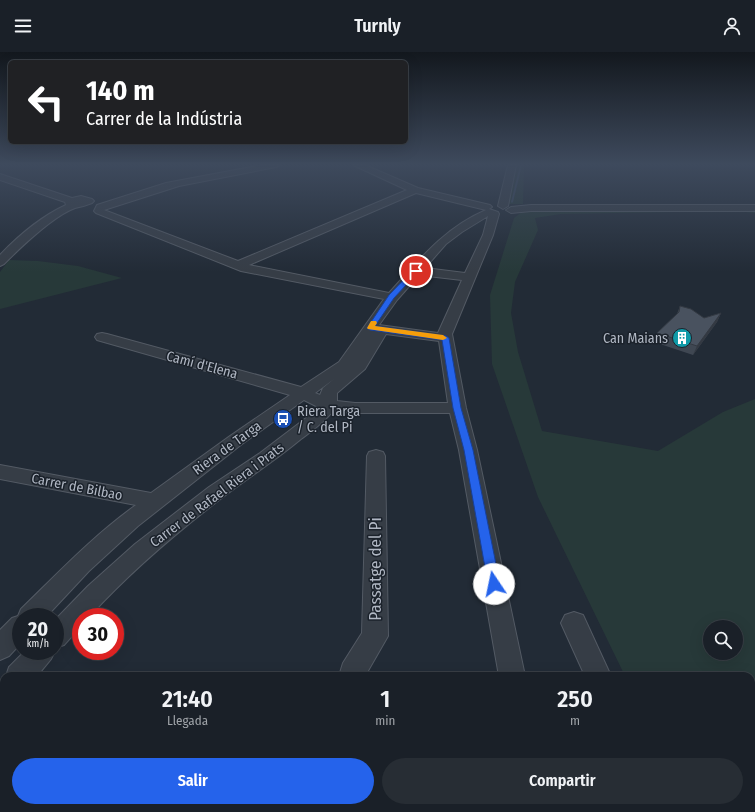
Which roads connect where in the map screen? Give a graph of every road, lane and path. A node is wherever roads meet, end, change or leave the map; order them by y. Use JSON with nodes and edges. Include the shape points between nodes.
{"nodes":[{"id":1,"x":66,"y":200,"type":"edge"},
{"id":2,"x":92,"y":200,"type":"edge"},
{"id":3,"x":122,"y":200,"type":"edge"},
{"id":4,"x":390,"y":200,"type":"edge"},
{"id":5,"x":458,"y":200,"type":"edge"},
{"id":6,"x":500,"y":200,"type":"edge"},
{"id":7,"x":73,"y":203,"type":"junction"},
{"id":8,"x":755,"y":208,"type":"edge"},
{"id":9,"x":497,"y":210,"type":"junction"},
{"id":10,"x":4,"y":253,"type":"edge"},
{"id":11,"x":0,"y":262,"type":"edge"},
{"id":12,"x":239,"y":265,"type":"junction"},
{"id":13,"x":416,"y":271,"type":"junction"},
{"id":14,"x":469,"y":277,"type":"junction"},
{"id":15,"x":392,"y":297,"type":"junction"},
{"id":16,"x":376,"y":329,"type":"junction"},
{"id":17,"x":102,"y":337,"type":"dead end"},
{"id":18,"x":446,"y":338,"type":"junction"},
{"id":19,"x":302,"y":393,"type":"junction"},
{"id":20,"x":328,"y":405,"type":"junction"},
{"id":21,"x":457,"y":408,"type":"junction"},
{"id":22,"x":376,"y":456,"type":"dead end"},
{"id":23,"x":0,"y":472,"type":"edge"},
{"id":24,"x":154,"y":502,"type":"junction"},
{"id":25,"x":39,"y":608,"type":"edge"},
{"id":26,"x":574,"y":623,"type":"dead end"},
{"id":27,"x":64,"y":627,"type":"edge"},
{"id":28,"x":12,"y":635,"type":"edge"},
{"id":29,"x":0,"y":648,"type":"edge"},
{"id":30,"x":34,"y":660,"type":"edge"},
{"id":31,"x":23,"y":672,"type":"edge"},
{"id":32,"x":352,"y":672,"type":"edge"},
{"id":33,"x":511,"y":672,"type":"edge"},
{"id":34,"x":596,"y":672,"type":"edge"}],
"edges":[{"from":1,"to":7,"type":"street"},
{"from":2,"to":7,"type":"street","via":[[84,204]]},
{"from":3,"to":12,"type":"street","via":[[100,207],[99,211]]},
{"from":4,"to":12,"type":"street"},
{"from":5,"to":9,"type":"street"},
{"from":6,"to":9,"type":"street"},
{"from":7,"to":10,"type":"street"},
{"from":8,"to":9,"type":"street"},
{"from":9,"to":13,"type":"street","name":"Riera de Targa","via":[[458,230],[442,242]]},
{"from":9,"to":14,"type":"street"},
{"from":10,"to":11,"type":"street"},
{"from":12,"to":15,"type":"street"},
{"from":13,"to":14,"type":"street"},
{"from":13,"to":15,"type":"street","name":"Riera de Targa"},
{"from":14,"to":18,"type":"street","via":[[445,334]]},
{"from":15,"to":16,"type":"street","name":"Riera de Targa"},
{"from":16,"to":18,"type":"street"},
{"from":16,"to":19,"type":"street","name":"Riera de Targa","via":[[344,365]]},
{"from":16,"to":20,"type":"street","name":"Carrer de Rafael Riera i Prats","via":[[359,366],[329,392]]},
{"from":17,"to":19,"type":"street","name":"Camí d'Elena"},
{"from":18,"to":21,"type":"street"},
{"from":19,"to":20,"type":"street","name":"Camí d'Elena"},
{"from":19,"to":24,"type":"street","name":"Riera de Targa"},
{"from":20,"to":21,"type":"street","name":"Camí d'Elena","via":[[355,408]]},
{"from":20,"to":27,"type":"street","name":"Carrer de Rafael Riera i Prats","via":[[306,428],[216,492],[144,550],[96,593]]},
{"from":21,"to":33,"type":"street","via":[[468,450]]},
{"from":22,"to":32,"type":"street","name":"Passatge del Pi","via":[[375,636]]},
{"from":23,"to":24,"type":"street","name":"Carrer de Bilbao"},
{"from":24,"to":25,"type":"street","name":"Riera de Targa","via":[[130,520],[81,565]]},
{"from":26,"to":34,"type":"street"},
{"from":28,"to":29,"type":"street"},
{"from":30,"to":31,"type":"street"}]}
